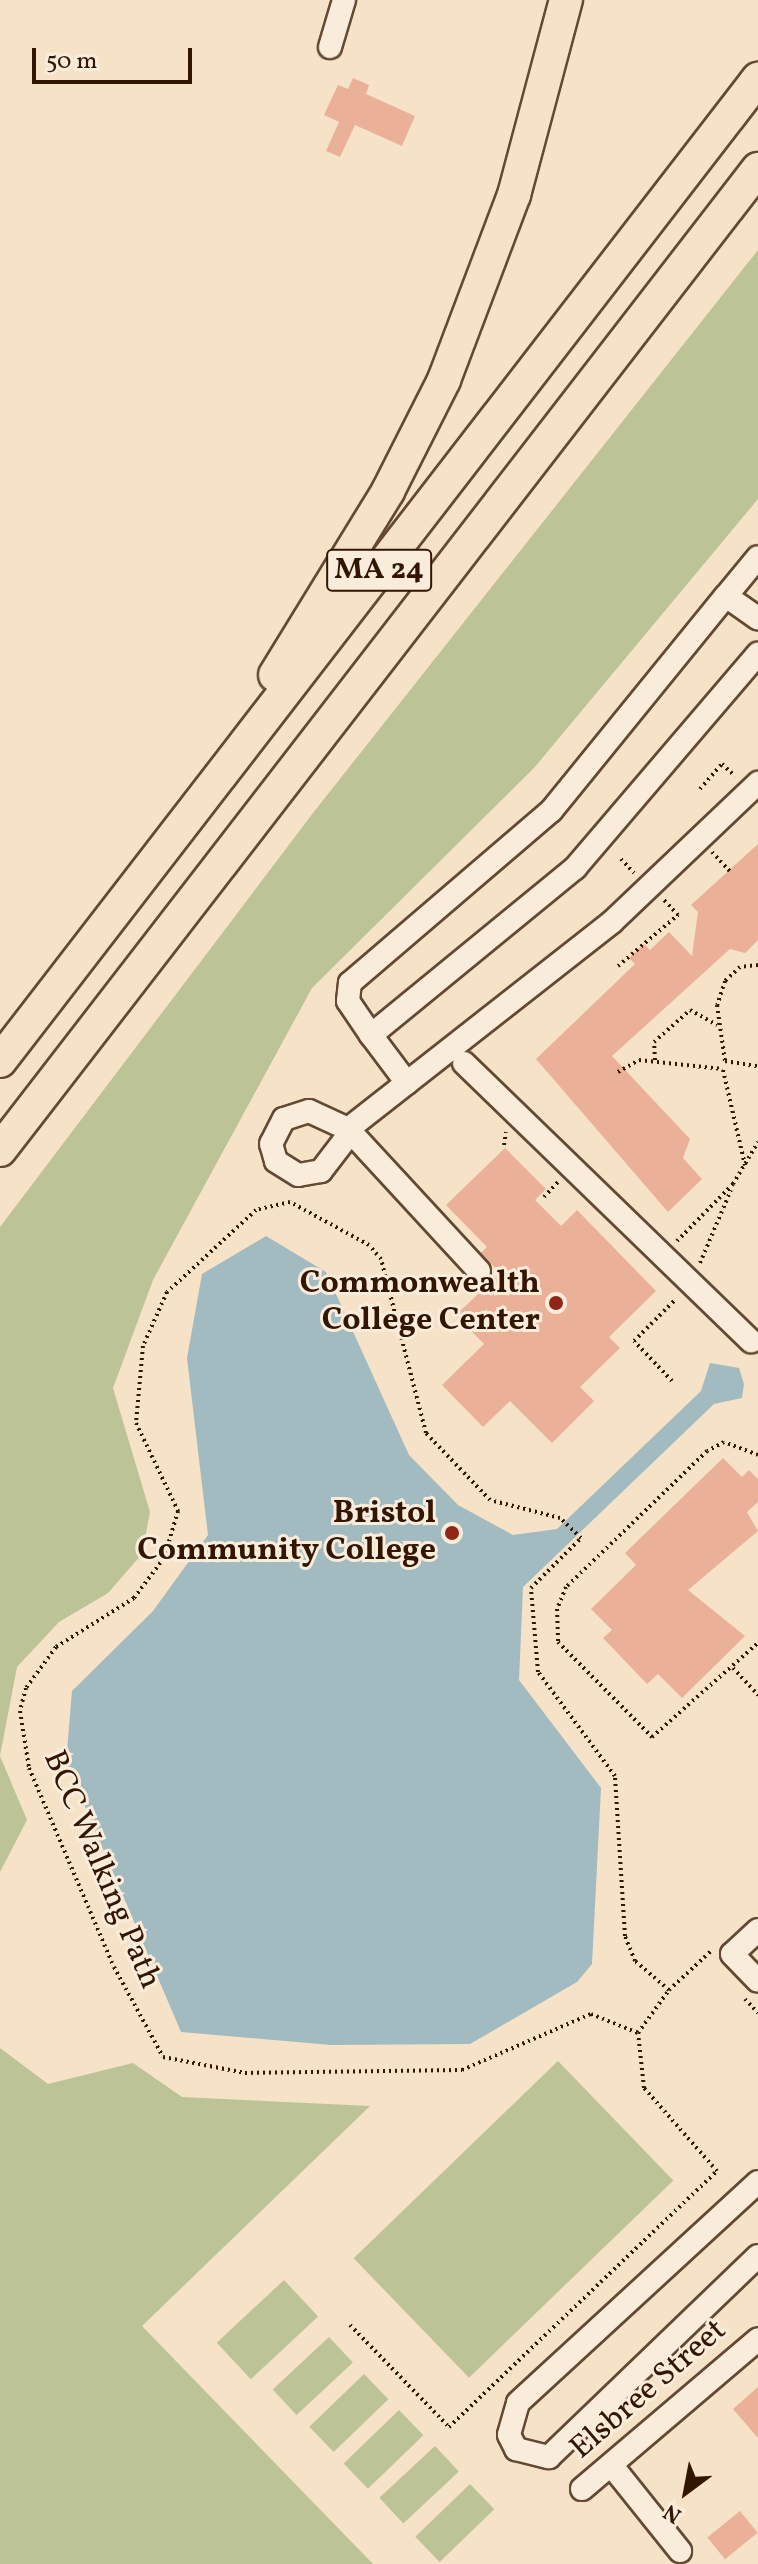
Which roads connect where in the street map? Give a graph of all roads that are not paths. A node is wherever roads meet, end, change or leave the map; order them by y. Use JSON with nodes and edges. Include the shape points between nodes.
{"nodes":[{"id":1,"x":344,"y":0,"type":"edge"},
{"id":2,"x":566,"y":0,"type":"edge"},
{"id":3,"x":330,"y":47,"type":"dead end"},
{"id":4,"x":758,"y":79,"type":"edge"},
{"id":5,"x":758,"y":169,"type":"edge"},
{"id":6,"x":758,"y":557,"type":"edge"},
{"id":7,"x":726,"y":596,"type":"junction"},
{"id":8,"x":758,"y":618,"type":"edge"},
{"id":9,"x":758,"y":654,"type":"edge"},
{"id":10,"x":749,"y":782,"type":"edge"},
{"id":11,"x":146,"y":871,"type":"junction"},
{"id":12,"x":374,"y":1033,"type":"junction"},
{"id":13,"x":0,"y":1061,"type":"edge"},
{"id":14,"x":464,"y":1063,"type":"dead end"},
{"id":15,"x":407,"y":1083,"type":"junction"},
{"id":16,"x":0,"y":1150,"type":"edge"},
{"id":17,"x":479,"y":1271,"type":"dead end"},
{"id":18,"x":751,"y":1341,"type":"dead end"},
{"id":19,"x":758,"y":1930,"type":"edge"},
{"id":20,"x":758,"y":1981,"type":"edge"},
{"id":21,"x":758,"y":2182,"type":"edge"},
{"id":22,"x":758,"y":2256,"type":"edge"},
{"id":23,"x":758,"y":2339,"type":"edge"},
{"id":24,"x":612,"y":2466,"type":"junction"},
{"id":25,"x":582,"y":2489,"type":"dead end"},
{"id":26,"x":680,"y":2551,"type":"dead end"}],
"edges":[{"from":1,"to":3,"type":"street"},
{"from":2,"to":11,"type":"highway","via":[[514,195],[426,420],[321,602]]},
{"from":4,"to":11,"type":"highway","number":"MA 24"},
{"from":5,"to":16,"type":"highway","number":"MA 24"},
{"from":6,"to":7,"type":"street"},
{"from":7,"to":8,"type":"street"},
{"from":7,"to":12,"type":"street","via":[[551,811],[350,983],[348,1001]]},
{"from":9,"to":12,"type":"street","via":[[575,868],[527,915]]},
{"from":10,"to":15,"type":"street","via":[[612,922]]},
{"from":11,"to":13,"type":"highway","number":"MA 24"},
{"from":12,"to":15,"type":"street"},
{"from":14,"to":18,"type":"street","via":[[665,1252]]},
{"from":15,"to":17,"type":"street","via":[[348,1129]]},
{"from":19,"to":20,"type":"street","via":[[732,1954]]},
{"from":21,"to":22,"type":"street","via":[[518,2403],[509,2435],[516,2449],[549,2457]]},
{"from":23,"to":24,"type":"street","name":"Elsbree Street"},
{"from":24,"to":25,"type":"street","name":"Elsbree Street"},
{"from":24,"to":26,"type":"street"}]}
